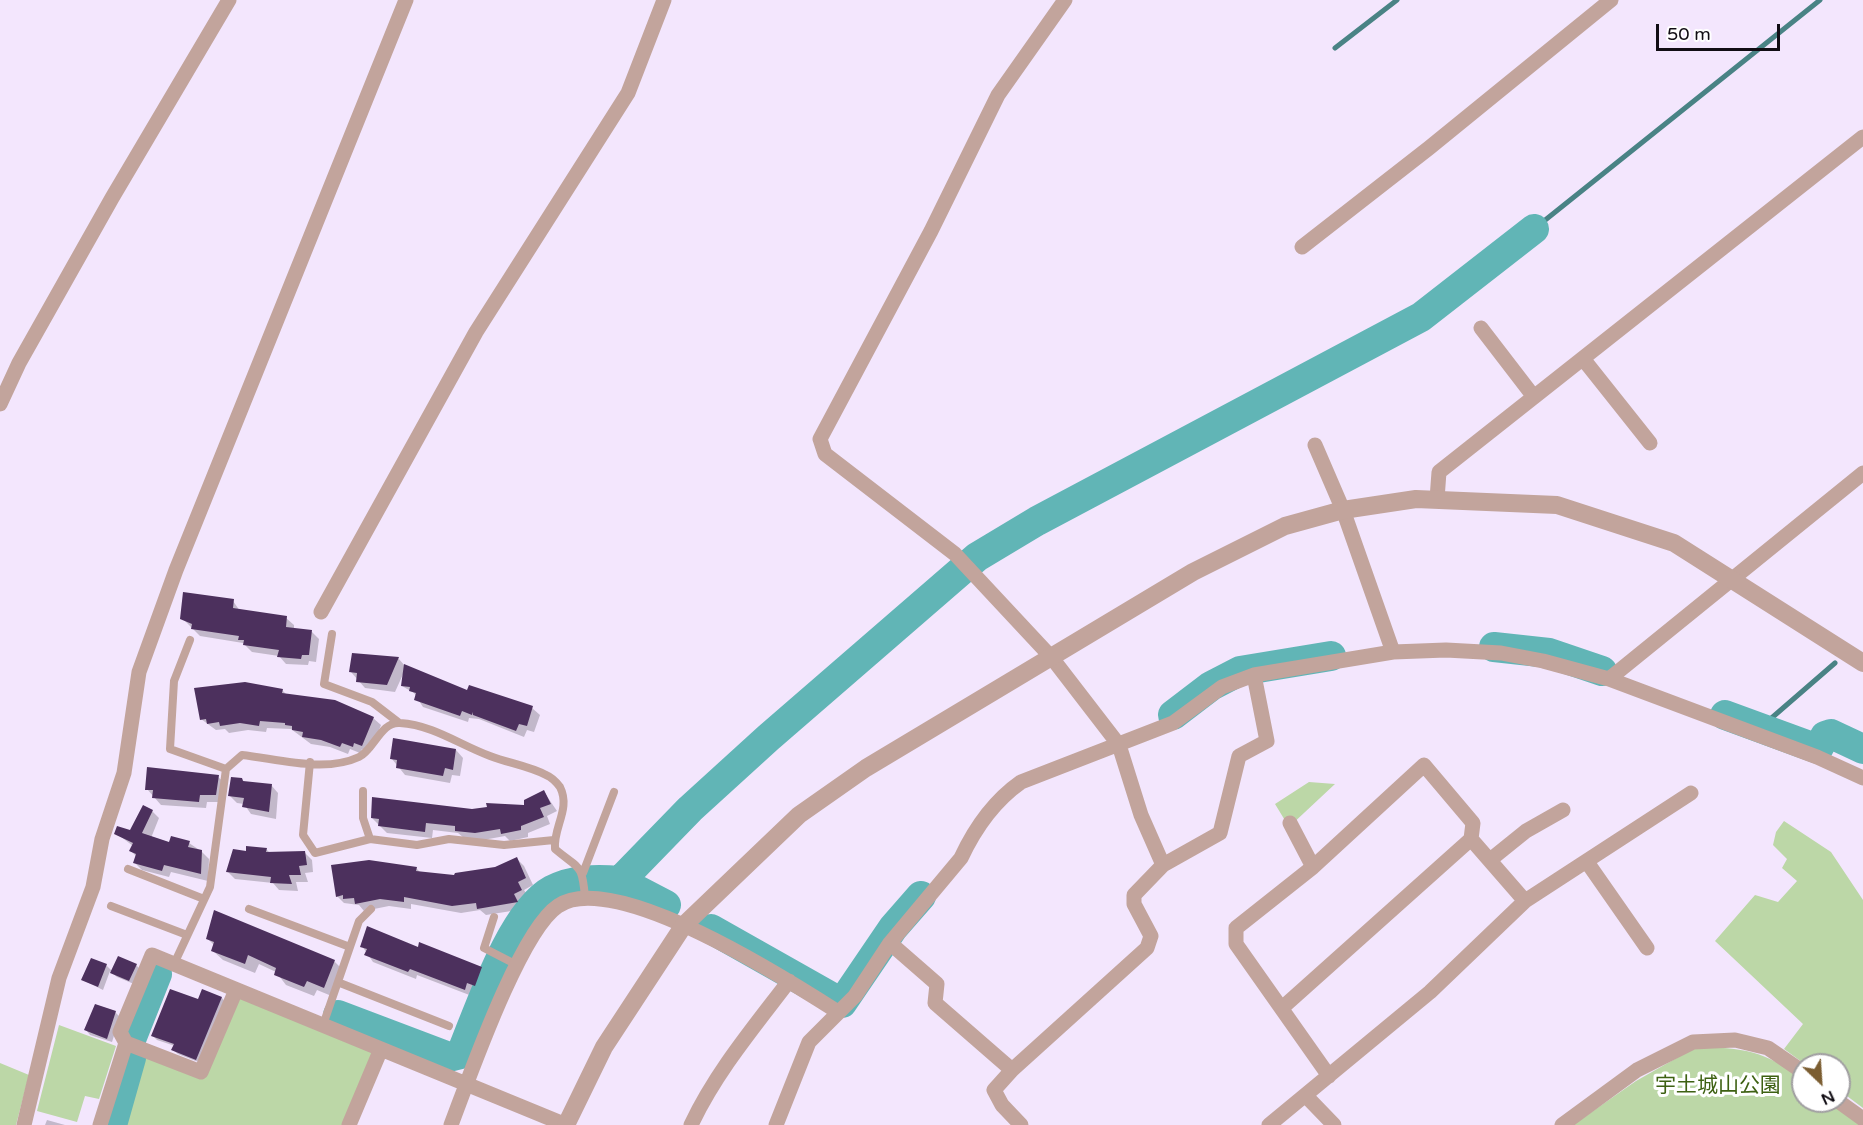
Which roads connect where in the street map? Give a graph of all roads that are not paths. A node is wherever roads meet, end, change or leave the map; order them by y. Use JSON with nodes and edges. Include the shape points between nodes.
{"nodes":[{"id":1,"x":229,"y":0,"type":"edge"},
{"id":2,"x":406,"y":0,"type":"edge"},
{"id":3,"x":664,"y":0,"type":"edge"},
{"id":4,"x":1065,"y":0,"type":"edge"},
{"id":5,"x":1611,"y":0,"type":"edge"},
{"id":6,"x":1863,"y":137,"type":"edge"},
{"id":7,"x":1302,"y":247,"type":"dead end"},
{"id":8,"x":1481,"y":328,"type":"dead end"},
{"id":9,"x":1584,"y":360,"type":"junction"},
{"id":10,"x":1534,"y":396,"type":"junction"},
{"id":11,"x":0,"y":404,"type":"edge"},
{"id":12,"x":1650,"y":442,"type":"dead end"},
{"id":13,"x":1315,"y":445,"type":"dead end"},
{"id":14,"x":1863,"y":473,"type":"edge"},
{"id":15,"x":1437,"y":499,"type":"junction"},
{"id":16,"x":1343,"y":510,"type":"junction"},
{"id":17,"x":1734,"y":579,"type":"junction"},
{"id":18,"x":321,"y":612,"type":"dead end"},
{"id":19,"x":332,"y":634,"type":"dead end"},
{"id":20,"x":190,"y":640,"type":"dead end"},
{"id":21,"x":1393,"y":652,"type":"junction"},
{"id":22,"x":1052,"y":658,"type":"junction"},
{"id":23,"x":1863,"y":663,"type":"edge"},
{"id":24,"x":1254,"y":675,"type":"junction"},
{"id":25,"x":1609,"y":679,"type":"junction"},
{"id":26,"x":398,"y":722,"type":"junction"},
{"id":27,"x":1119,"y":745,"type":"junction"},
{"id":28,"x":310,"y":762,"type":"junction"},
{"id":29,"x":226,"y":769,"type":"junction"},
{"id":30,"x":1863,"y":778,"type":"edge"},
{"id":31,"x":363,"y":791,"type":"dead end"},
{"id":32,"x":614,"y":792,"type":"dead end"},
{"id":33,"x":1691,"y":793,"type":"dead end"},
{"id":34,"x":1563,"y":810,"type":"dead end"},
{"id":35,"x":1290,"y":823,"type":"dead end"},
{"id":36,"x":370,"y":839,"type":"junction"},
{"id":37,"x":1471,"y":839,"type":"junction"},
{"id":38,"x":554,"y":840,"type":"junction"},
{"id":39,"x":1490,"y":860,"type":"junction"},
{"id":40,"x":1587,"y":862,"type":"junction"},
{"id":41,"x":1163,"y":864,"type":"junction"},
{"id":42,"x":1313,"y":867,"type":"junction"},
{"id":43,"x":128,"y":869,"type":"dead end"},
{"id":44,"x":583,"y":875,"type":"junction"},
{"id":45,"x":585,"y":895,"type":"junction"},
{"id":46,"x":204,"y":899,"type":"junction"},
{"id":47,"x":1525,"y":902,"type":"junction"},
{"id":48,"x":111,"y":906,"type":"dead end"},
{"id":49,"x":249,"y":909,"type":"dead end"},
{"id":50,"x":371,"y":909,"type":"dead end"},
{"id":51,"x":494,"y":917,"type":"dead end"},
{"id":52,"x":684,"y":925,"type":"junction"},
{"id":53,"x":187,"y":935,"type":"junction"},
{"id":54,"x":890,"y":943,"type":"junction"},
{"id":55,"x":350,"y":947,"type":"junction"},
{"id":56,"x":1647,"y":948,"type":"dead end"},
{"id":57,"x":514,"y":963,"type":"junction"},
{"id":58,"x":174,"y":964,"type":"junction"},
{"id":59,"x":789,"y":981,"type":"junction"},
{"id":60,"x":340,"y":983,"type":"junction"},
{"id":61,"x":236,"y":990,"type":"junction"},
{"id":62,"x":1282,"y":1008,"type":"junction"},
{"id":63,"x":838,"y":1012,"type":"junction"},
{"id":64,"x":323,"y":1025,"type":"junction"},
{"id":65,"x":448,"y":1026,"type":"dead end"},
{"id":66,"x":126,"y":1043,"type":"junction"},
{"id":67,"x":381,"y":1049,"type":"junction"},
{"id":68,"x":1791,"y":1064,"type":"edge"},
{"id":69,"x":1012,"y":1070,"type":"junction"},
{"id":70,"x":1329,"y":1076,"type":"junction"},
{"id":71,"x":467,"y":1084,"type":"junction"},
{"id":72,"x":1306,"y":1096,"type":"junction"},
{"id":73,"x":24,"y":1125,"type":"edge"},
{"id":74,"x":100,"y":1125,"type":"edge"},
{"id":75,"x":349,"y":1125,"type":"edge"},
{"id":76,"x":451,"y":1125,"type":"edge"},
{"id":77,"x":566,"y":1125,"type":"edge"},
{"id":78,"x":691,"y":1125,"type":"edge"},
{"id":79,"x":776,"y":1125,"type":"edge"},
{"id":80,"x":1021,"y":1125,"type":"edge"},
{"id":81,"x":1269,"y":1125,"type":"edge"},
{"id":82,"x":1334,"y":1125,"type":"edge"},
{"id":83,"x":1562,"y":1125,"type":"edge"}],
"edges":[{"from":1,"to":11,"type":"street","via":[[112,198]]},
{"from":2,"to":73,"type":"street","via":[[176,570],[139,672],[124,773],[102,839],[93,887],[59,978]]},
{"from":3,"to":18,"type":"street","via":[[628,93],[476,332]]},
{"from":4,"to":22,"type":"street","via":[[998,96],[820,439],[825,454],[955,554]]},
{"from":5,"to":7,"type":"street"},
{"from":6,"to":9,"type":"street"},
{"from":8,"to":10,"type":"street"},
{"from":9,"to":10,"type":"street"},
{"from":9,"to":12,"type":"street"},
{"from":10,"to":15,"type":"street","via":[[1439,472]]},
{"from":13,"to":16,"type":"street"},
{"from":14,"to":17,"type":"street"},
{"from":15,"to":16,"type":"street"},
{"from":15,"to":17,"type":"street","via":[[1557,505],[1674,543]]},
{"from":16,"to":21,"type":"street"},
{"from":16,"to":22,"type":"street","via":[[1285,526],[1226,554]]},
{"from":17,"to":23,"type":"street"},
{"from":17,"to":25,"type":"street"},
{"from":19,"to":26,"type":"lane","via":[[324,684],[372,702]]},
{"from":20,"to":29,"type":"lane","via":[[174,681],[170,748]]},
{"from":21,"to":24,"type":"street"},
{"from":21,"to":25,"type":"street","via":[[1501,653]]},
{"from":22,"to":27,"type":"street"},
{"from":22,"to":52,"type":"street","via":[[866,768],[800,815]]},
{"from":24,"to":27,"type":"street","via":[[1222,687],[1173,723]]},
{"from":24,"to":41,"type":"street","via":[[1267,741],[1239,756],[1220,833]]},
{"from":25,"to":30,"type":"street"},
{"from":26,"to":28,"type":"lane","via":[[386,728],[362,756],[337,765]]},
{"from":26,"to":38,"type":"lane","via":[[450,736],[487,755],[547,775],[559,785],[564,801]]},
{"from":27,"to":41,"type":"street"},
{"from":27,"to":54,"type":"street","via":[[1021,783],[1000,797],[961,858]]},
{"from":28,"to":29,"type":"lane","via":[[242,755]]},
{"from":28,"to":36,"type":"lane","via":[[303,835],[315,853]]},
{"from":29,"to":46,"type":"lane","via":[[210,887]]},
{"from":31,"to":36,"type":"lane","via":[[363,818]]},
{"from":32,"to":44,"type":"lane"},
{"from":33,"to":40,"type":"street"},
{"from":34,"to":39,"type":"street","via":[[1526,831]]},
{"from":35,"to":42,"type":"street"},
{"from":36,"to":38,"type":"lane","via":[[417,845],[449,839],[504,845]]},
{"from":37,"to":39,"type":"street"},
{"from":37,"to":42,"type":"street","via":[[1473,823],[1424,765]]},
{"from":37,"to":62,"type":"street"},
{"from":38,"to":44,"type":"lane","via":[[555,849],[576,864]]},
{"from":39,"to":47,"type":"street"},
{"from":40,"to":47,"type":"street"},
{"from":40,"to":56,"type":"street"},
{"from":41,"to":69,"type":"street","via":[[1134,895],[1134,904],[1151,936],[1147,948]]},
{"from":42,"to":62,"type":"street","via":[[1236,928],[1236,944]]},
{"from":43,"to":46,"type":"lane"},
{"from":44,"to":45,"type":"lane"},
{"from":45,"to":52,"type":"street","via":[[629,903]]},
{"from":45,"to":57,"type":"street","via":[[559,905],[542,921]]},
{"from":46,"to":53,"type":"lane"},
{"from":47,"to":70,"type":"street","via":[[1430,992]]},
{"from":48,"to":53,"type":"lane"},
{"from":49,"to":55,"type":"lane"},
{"from":50,"to":55,"type":"lane","via":[[359,921]]},
{"from":51,"to":57,"type":"lane","via":[[484,948]]},
{"from":52,"to":59,"type":"street"},
{"from":52,"to":77,"type":"street","via":[[604,1047]]},
{"from":53,"to":58,"type":"lane"},
{"from":54,"to":63,"type":"street","via":[[855,996]]},
{"from":54,"to":69,"type":"street","via":[[937,984],[935,1003]]},
{"from":55,"to":60,"type":"lane"},
{"from":57,"to":71,"type":"street"},
{"from":58,"to":61,"type":"street"},
{"from":58,"to":66,"type":"street","via":[[152,956],[120,1032]]},
{"from":59,"to":63,"type":"street"},
{"from":59,"to":78,"type":"street","via":[[740,1044]]},
{"from":60,"to":64,"type":"lane"},
{"from":60,"to":65,"type":"lane"},
{"from":61,"to":64,"type":"street"},
{"from":61,"to":66,"type":"street","via":[[201,1072]]},
{"from":62,"to":70,"type":"street"},
{"from":63,"to":79,"type":"street","via":[[809,1042]]},
{"from":64,"to":67,"type":"street"},
{"from":66,"to":74,"type":"street"},
{"from":67,"to":71,"type":"street"},
{"from":67,"to":75,"type":"street"},
{"from":68,"to":83,"type":"street","via":[[1768,1048],[1735,1040],[1693,1041],[1637,1070]]},
{"from":69,"to":80,"type":"street","via":[[994,1090]]},
{"from":70,"to":72,"type":"street"},
{"from":71,"to":76,"type":"street"},
{"from":71,"to":77,"type":"street"},
{"from":72,"to":81,"type":"street"},
{"from":72,"to":82,"type":"street"}]}
